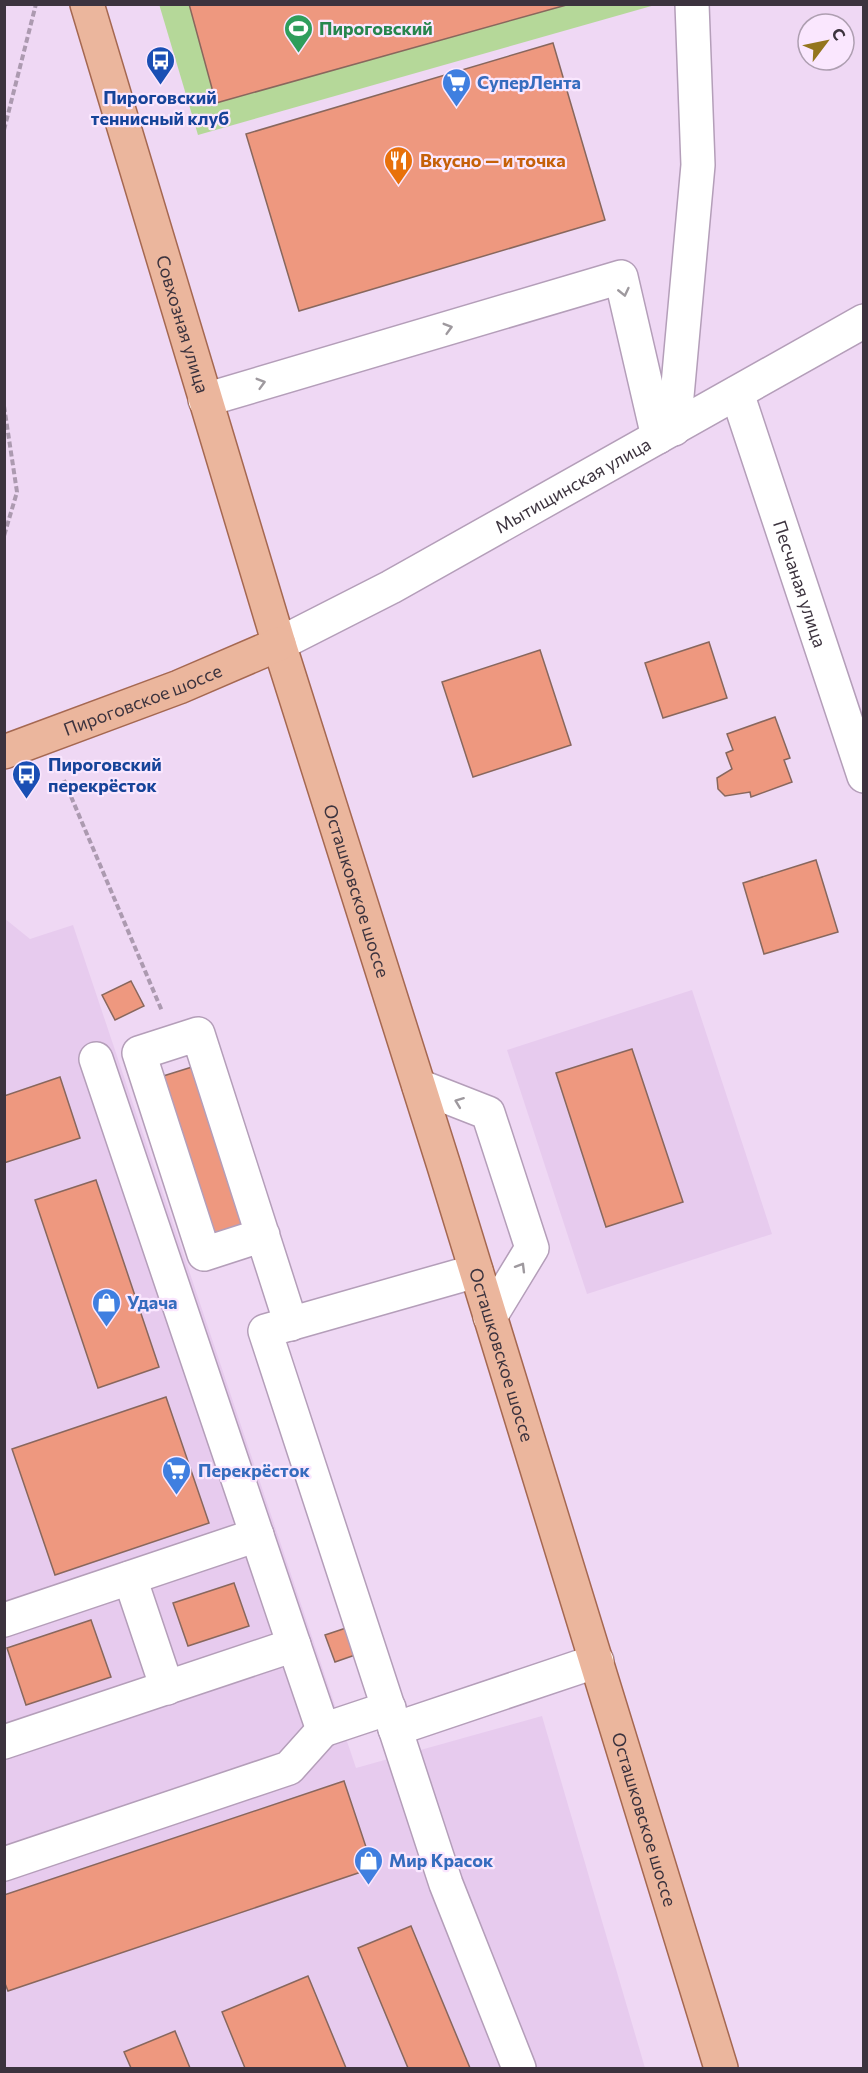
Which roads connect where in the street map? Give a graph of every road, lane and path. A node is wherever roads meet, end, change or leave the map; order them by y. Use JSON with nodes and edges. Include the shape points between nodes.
{"nodes":[{"id":1,"x":36,"y":4,"type":"edge"},
{"id":2,"x":87,"y":4,"type":"edge"},
{"id":3,"x":692,"y":4,"type":"edge"},
{"id":4,"x":4,"y":130,"type":"edge"},
{"id":5,"x":864,"y":321,"type":"edge"},
{"id":6,"x":737,"y":393,"type":"junction"},
{"id":7,"x":205,"y":399,"type":"junction"},
{"id":8,"x":4,"y":406,"type":"edge"},
{"id":9,"x":666,"y":433,"type":"junction"},
{"id":10,"x":4,"y":536,"type":"edge"},
{"id":11,"x":279,"y":644,"type":"junction"},
{"id":12,"x":4,"y":752,"type":"edge"},
{"id":13,"x":864,"y":776,"type":"edge"},
{"id":14,"x":64,"y":780,"type":"dead end"},
{"id":15,"x":175,"y":1041,"type":"junction"},
{"id":16,"x":96,"y":1059,"type":"dead end"},
{"id":17,"x":419,"y":1086,"type":"junction"},
{"id":18,"x":263,"y":1235,"type":"junction"},
{"id":19,"x":476,"y":1270,"type":"junction"},
{"id":20,"x":490,"y":1317,"type":"junction"},
{"id":21,"x":291,"y":1324,"type":"junction"},
{"id":22,"x":257,"y":1535,"type":"junction"},
{"id":23,"x":130,"y":1578,"type":"junction"},
{"id":24,"x":4,"y":1620,"type":"edge"},
{"id":25,"x":294,"y":1645,"type":"junction"},
{"id":26,"x":597,"y":1661,"type":"junction"},
{"id":27,"x":167,"y":1688,"type":"junction"},
{"id":28,"x":392,"y":1719,"type":"junction"},
{"id":29,"x":323,"y":1730,"type":"junction"},
{"id":30,"x":5,"y":1741,"type":"edge"},
{"id":31,"x":4,"y":1864,"type":"edge"},
{"id":32,"x":519,"y":2068,"type":"edge"},
{"id":33,"x":721,"y":2068,"type":"edge"}],
"edges":[{"from":1,"to":4,"type":"path"},
{"from":2,"to":7,"type":"main road","name":"Совхозная улица"},
{"from":3,"to":9,"type":"street","via":[[698,165]]},
{"from":5,"to":6,"type":"street","name":"Мытищинская улица"},
{"from":6,"to":9,"type":"street","name":"Мытищинская улица"},
{"from":6,"to":13,"type":"street","name":"Песчаная улица"},
{"from":7,"to":9,"type":"street","one_way":true,"via":[[621,277]]},
{"from":7,"to":11,"type":"main road","name":"Совхозная улица"},
{"from":8,"to":10,"type":"path","via":[[17,492]]},
{"from":9,"to":11,"type":"street","name":"Мытищинская улица","via":[[391,587]]},
{"from":11,"to":12,"type":"main road","name":"Пироговское шоссе","via":[[179,687]]},
{"from":11,"to":17,"type":"main road","name":"Осташковское шоссе"},
{"from":14,"to":15,"type":"path"},
{"from":15,"to":18,"type":"street","via":[[198,1034]]},
{"from":15,"to":18,"type":"street","via":[[139,1053],[204,1254]]},
{"from":16,"to":22,"type":"street"},
{"from":17,"to":19,"type":"main road","name":"Осташковское шоссе"},
{"from":20,"to":17,"type":"street","one_way":true,"via":[[532,1248],[488,1113]]},
{"from":18,"to":21,"type":"street"},
{"from":19,"to":20,"type":"main road","name":"Осташковское шоссе"},
{"from":19,"to":21,"type":"street"},
{"from":20,"to":26,"type":"main road","name":"Осташковское шоссе"},
{"from":21,"to":28,"type":"street","via":[[265,1331]]},
{"from":22,"to":23,"type":"street"},
{"from":22,"to":25,"type":"street"},
{"from":23,"to":24,"type":"street"},
{"from":23,"to":27,"type":"street"},
{"from":25,"to":27,"type":"street"},
{"from":25,"to":29,"type":"street"},
{"from":26,"to":28,"type":"street"},
{"from":26,"to":33,"type":"main road","name":"Осташковское шоссе"},
{"from":27,"to":30,"type":"street"},
{"from":28,"to":29,"type":"street"},
{"from":28,"to":32,"type":"street","via":[[446,1884]]},
{"from":29,"to":31,"type":"street","via":[[290,1768]]}]}
